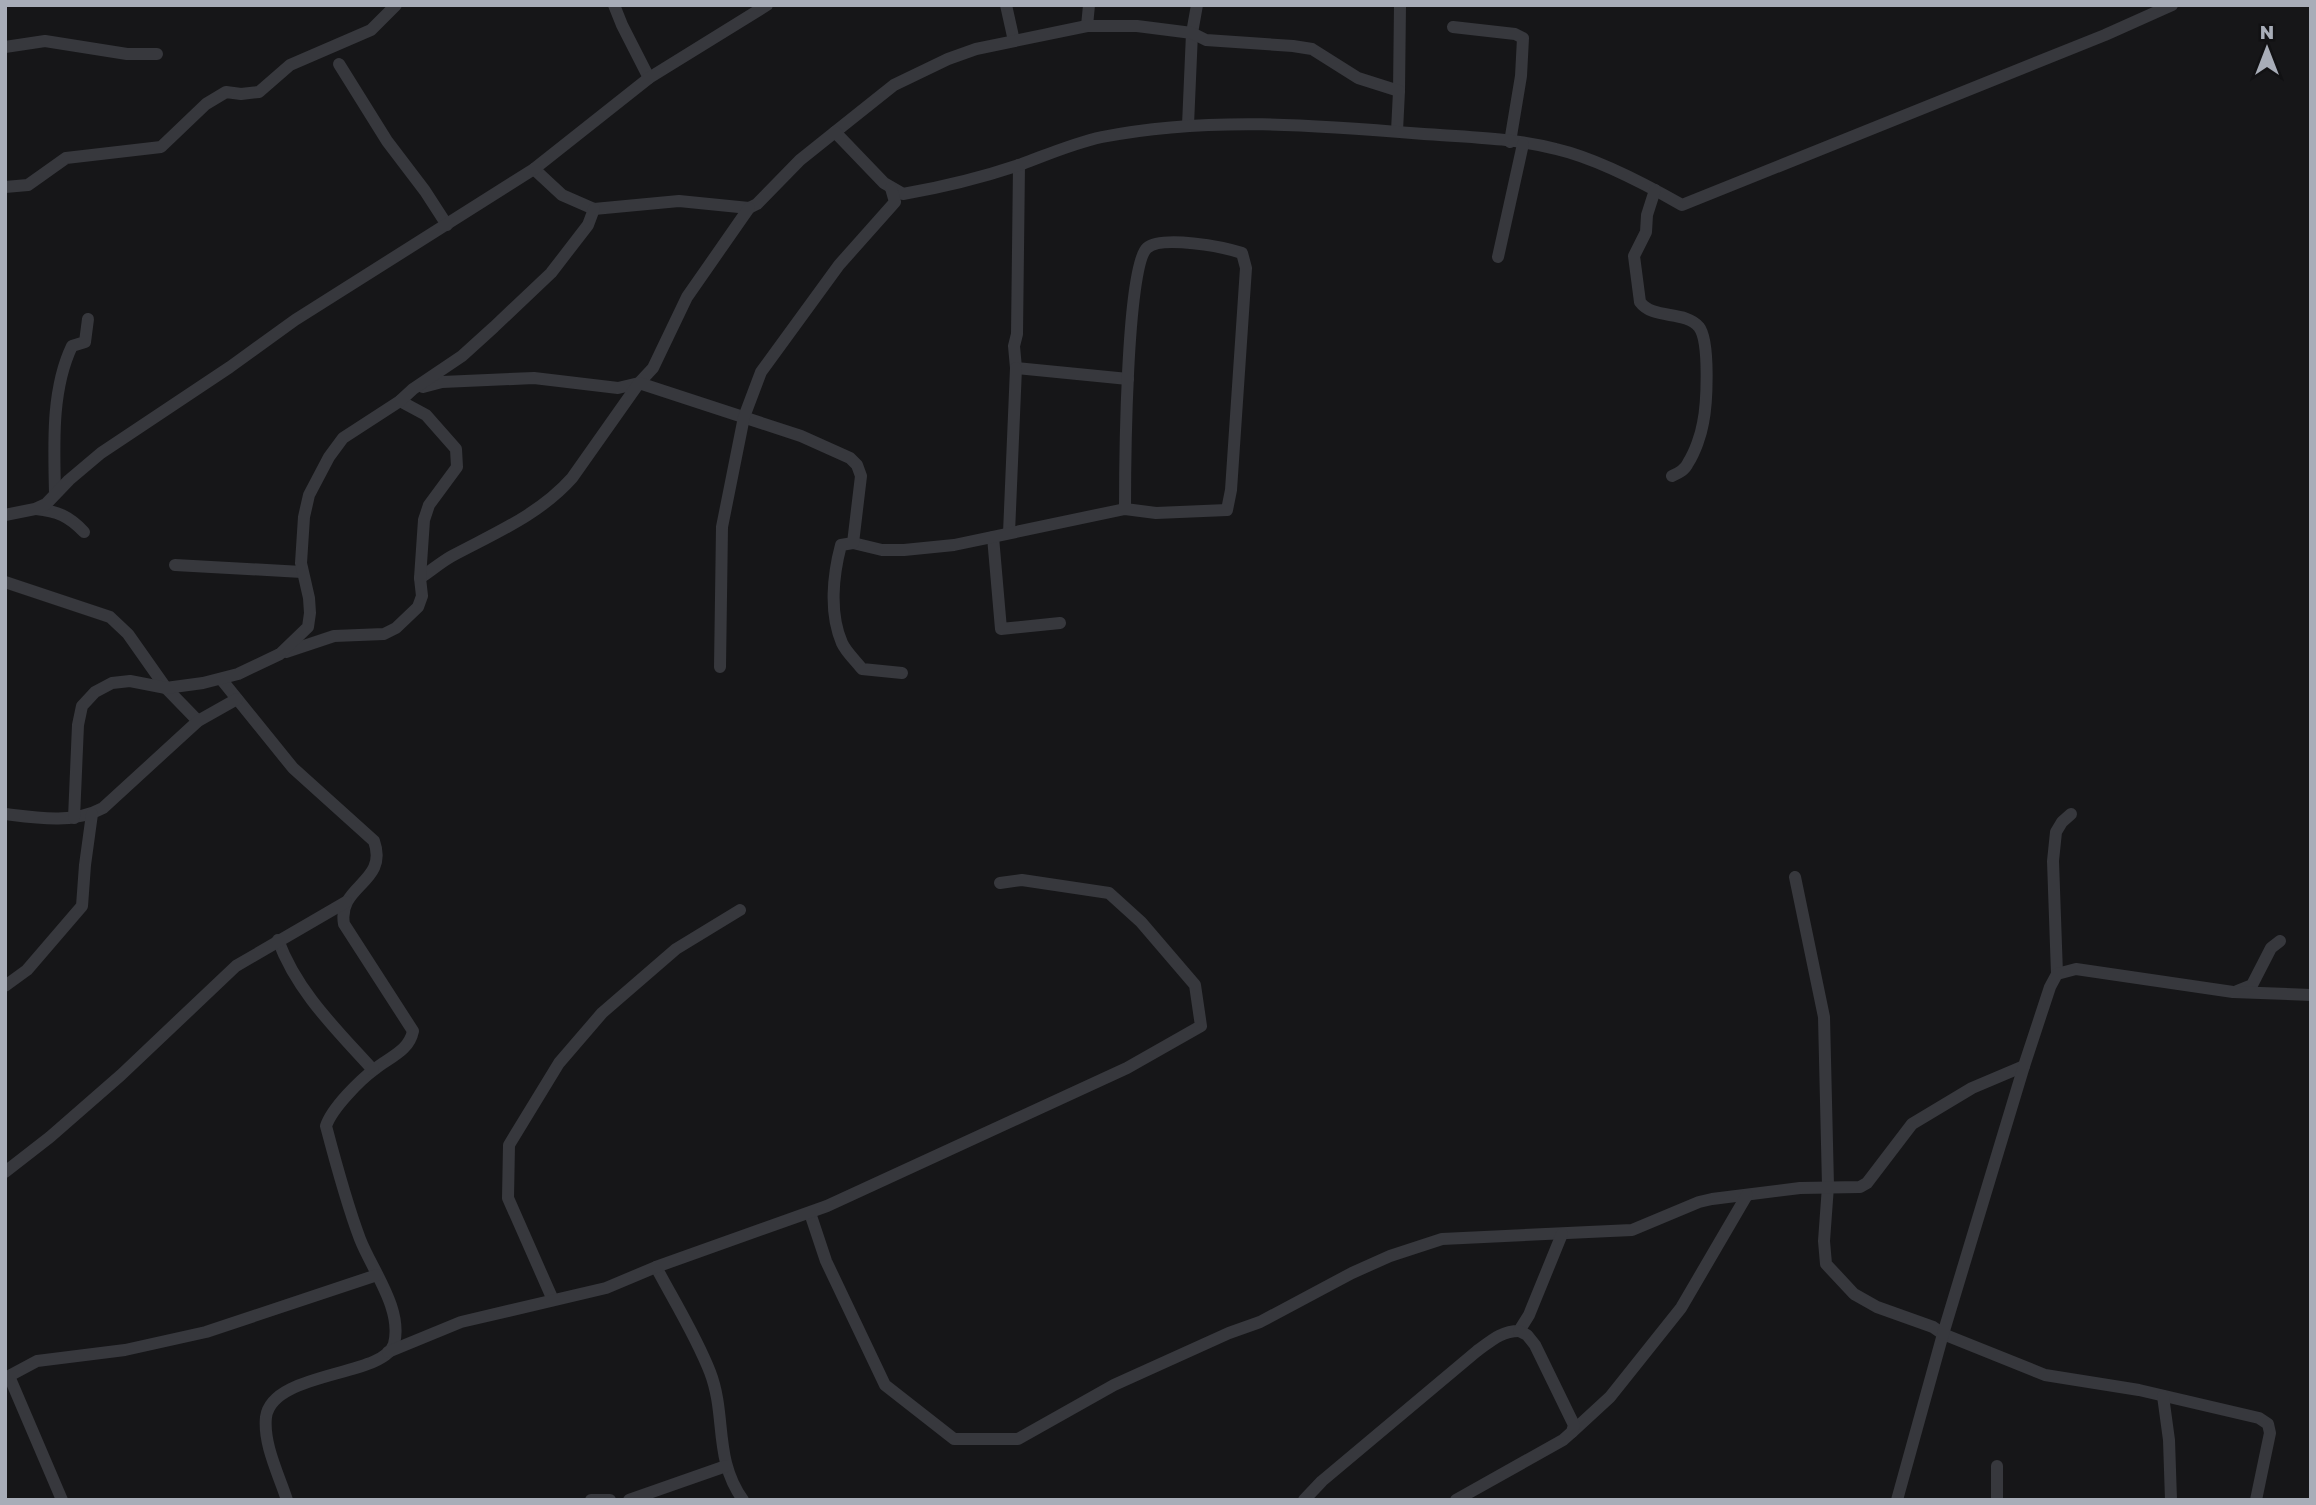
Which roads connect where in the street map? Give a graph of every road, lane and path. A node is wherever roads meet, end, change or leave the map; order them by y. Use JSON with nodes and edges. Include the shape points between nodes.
{"nodes":[{"id":1,"x":396,"y":5,"type":"edge"},
{"id":2,"x":614,"y":5,"type":"edge"},
{"id":3,"x":1006,"y":5,"type":"edge"},
{"id":4,"x":1089,"y":5,"type":"edge"},
{"id":5,"x":1197,"y":5,"type":"edge"},
{"id":6,"x":1400,"y":5,"type":"edge"},
{"id":7,"x":2172,"y":5,"type":"edge"},
{"id":8,"x":760,"y":7,"type":"edge"},
{"id":9,"x":1087,"y":26,"type":"junction"},
{"id":10,"x":1453,"y":27,"type":"dead end"},
{"id":11,"x":1192,"y":33,"type":"junction"},
{"id":12,"x":1014,"y":41,"type":"junction"},
{"id":13,"x":5,"y":47,"type":"edge"},
{"id":14,"x":157,"y":54,"type":"dead end"},
{"id":15,"x":339,"y":64,"type":"dead end"},
{"id":16,"x":649,"y":78,"type":"junction"},
{"id":17,"x":1399,"y":91,"type":"junction"},
{"id":18,"x":1188,"y":125,"type":"junction"},
{"id":19,"x":1397,"y":131,"type":"junction"},
{"id":20,"x":835,"y":132,"type":"junction"},
{"id":21,"x":1517,"y":143,"type":"junction"},
{"id":22,"x":1019,"y":165,"type":"junction"},
{"id":23,"x":534,"y":169,"type":"junction"},
{"id":24,"x":5,"y":187,"type":"edge"},
{"id":25,"x":891,"y":188,"type":"junction"},
{"id":26,"x":1654,"y":190,"type":"junction"},
{"id":27,"x":749,"y":208,"type":"junction"},
{"id":28,"x":594,"y":209,"type":"junction"},
{"id":29,"x":447,"y":225,"type":"junction"},
{"id":30,"x":1498,"y":257,"type":"dead end"},
{"id":31,"x":88,"y":320,"type":"dead end"},
{"id":32,"x":1016,"y":368,"type":"junction"},
{"id":33,"x":1128,"y":379,"type":"junction"},
{"id":34,"x":639,"y":383,"type":"junction"},
{"id":35,"x":412,"y":389,"type":"junction"},
{"id":36,"x":400,"y":401,"type":"junction"},
{"id":37,"x":744,"y":417,"type":"junction"},
{"id":38,"x":1672,"y":476,"type":"dead end"},
{"id":39,"x":55,"y":494,"type":"junction"},
{"id":40,"x":35,"y":509,"type":"junction"},
{"id":41,"x":1125,"y":509,"type":"junction"},
{"id":42,"x":5,"y":516,"type":"edge"},
{"id":43,"x":84,"y":532,"type":"dead end"},
{"id":44,"x":1009,"y":533,"type":"junction"},
{"id":45,"x":993,"y":537,"type":"junction"},
{"id":46,"x":852,"y":543,"type":"junction"},
{"id":47,"x":175,"y":565,"type":"dead end"},
{"id":48,"x":302,"y":572,"type":"junction"},
{"id":49,"x":421,"y":578,"type":"junction"},
{"id":50,"x":5,"y":582,"type":"edge"},
{"id":51,"x":1060,"y":623,"type":"dead end"},
{"id":52,"x":280,"y":654,"type":"junction"},
{"id":53,"x":720,"y":667,"type":"dead end"},
{"id":54,"x":902,"y":673,"type":"dead end"},
{"id":55,"x":220,"y":679,"type":"junction"},
{"id":56,"x":166,"y":688,"type":"junction"},
{"id":57,"x":237,"y":699,"type":"junction"},
{"id":58,"x":198,"y":721,"type":"junction"},
{"id":59,"x":5,"y":814,"type":"edge"},
{"id":60,"x":92,"y":814,"type":"junction"},
{"id":61,"x":2071,"y":814,"type":"dead end"},
{"id":62,"x":74,"y":818,"type":"junction"},
{"id":63,"x":1795,"y":877,"type":"dead end"},
{"id":64,"x":1000,"y":883,"type":"dead end"},
{"id":65,"x":346,"y":902,"type":"junction"},
{"id":66,"x":740,"y":910,"type":"dead end"},
{"id":67,"x":278,"y":940,"type":"junction"},
{"id":68,"x":2280,"y":941,"type":"dead end"},
{"id":69,"x":2057,"y":974,"type":"junction"},
{"id":70,"x":5,"y":986,"type":"edge"},
{"id":71,"x":2233,"y":992,"type":"junction"},
{"id":72,"x":2311,"y":995,"type":"edge"},
{"id":73,"x":2024,"y":1066,"type":"junction"},
{"id":74,"x":373,"y":1070,"type":"junction"},
{"id":75,"x":5,"y":1172,"type":"edge"},
{"id":76,"x":1828,"y":1186,"type":"junction"},
{"id":77,"x":1747,"y":1195,"type":"junction"},
{"id":78,"x":810,"y":1213,"type":"junction"},
{"id":79,"x":1562,"y":1234,"type":"junction"},
{"id":80,"x":656,"y":1266,"type":"junction"},
{"id":81,"x":377,"y":1275,"type":"junction"},
{"id":82,"x":553,"y":1300,"type":"junction"},
{"id":83,"x":1519,"y":1331,"type":"junction"},
{"id":84,"x":1944,"y":1334,"type":"junction"},
{"id":85,"x":388,"y":1352,"type":"junction"},
{"id":86,"x":2163,"y":1396,"type":"junction"},
{"id":87,"x":1572,"y":1432,"type":"junction"},
{"id":88,"x":1997,"y":1465,"type":"dead end"},
{"id":89,"x":726,"y":1466,"type":"junction"},
{"id":90,"x":62,"y":1500,"type":"edge"},
{"id":91,"x":287,"y":1500,"type":"edge"},
{"id":92,"x":591,"y":1500,"type":"edge"},
{"id":93,"x":610,"y":1500,"type":"edge"},
{"id":94,"x":628,"y":1500,"type":"edge"},
{"id":95,"x":743,"y":1500,"type":"edge"},
{"id":96,"x":1304,"y":1500,"type":"edge"},
{"id":97,"x":1456,"y":1500,"type":"edge"},
{"id":98,"x":1897,"y":1500,"type":"edge"},
{"id":99,"x":1997,"y":1500,"type":"edge"},
{"id":100,"x":2171,"y":1500,"type":"edge"},
{"id":101,"x":2256,"y":1500,"type":"edge"}],
"edges":[{"from":1,"to":24,"type":"street","via":[[371,30],[290,65],[259,92],[226,92],[206,104],[161,147],[65,158],[28,185]]},
{"from":2,"to":16,"type":"street"},
{"from":3,"to":12,"type":"street"},
{"from":4,"to":9,"type":"street"},
{"from":5,"to":11,"type":"street"},
{"from":6,"to":17,"type":"street"},
{"from":7,"to":26,"type":"street","via":[[1682,205]]},
{"from":8,"to":16,"type":"street"},
{"from":9,"to":11,"type":"street"},
{"from":9,"to":12,"type":"street"},
{"from":10,"to":21,"type":"street","via":[[1522,38]]},
{"from":11,"to":17,"type":"street","via":[[1206,40],[1312,49],[1358,78]]},
{"from":11,"to":18,"type":"street"},
{"from":12,"to":20,"type":"street","via":[[976,49],[924,69],[876,98]]},
{"from":13,"to":14,"type":"street","via":[[45,41]]},
{"from":15,"to":29,"type":"street"},
{"from":16,"to":23,"type":"street"},
{"from":17,"to":19,"type":"street"},
{"from":18,"to":19,"type":"street"},
{"from":18,"to":22,"type":"street","via":[[1075,143]]},
{"from":19,"to":21,"type":"street"},
{"from":20,"to":25,"type":"street"},
{"from":20,"to":27,"type":"street"},
{"from":21,"to":26,"type":"street","via":[[1568,153]]},
{"from":21,"to":30,"type":"street"},
{"from":22,"to":25,"type":"street","via":[[904,194]]},
{"from":22,"to":32,"type":"street"},
{"from":23,"to":28,"type":"street","via":[[562,195]]},
{"from":23,"to":29,"type":"street"},
{"from":25,"to":37,"type":"street","via":[[895,202],[839,265],[761,372]]},
{"from":26,"to":38,"type":"street","via":[[1646,233],[1634,256],[1640,302],[1698,326],[1707,374],[1703,424],[1688,463]]},
{"from":27,"to":28,"type":"street","via":[[679,201]]},
{"from":27,"to":34,"type":"street","via":[[687,298],[653,368]]},
{"from":28,"to":35,"type":"street","via":[[588,225],[551,273],[462,356]]},
{"from":29,"to":39,"type":"street","via":[[295,320],[101,453]]},
{"from":31,"to":39,"type":"street","via":[[85,342],[72,346],[61,368]]},
{"from":32,"to":33,"type":"street"},
{"from":32,"to":44,"type":"street"},
{"from":33,"to":41,"type":"street"},
{"from":33,"to":41,"type":"street","via":[[1133,309],[1144,251],[1161,243],[1176,243],[1242,253],[1247,268],[1227,510],[1156,513]]},
{"from":34,"to":35,"type":"street","via":[[618,388],[534,378],[442,382]]},
{"from":34,"to":37,"type":"street"},
{"from":34,"to":49,"type":"street","via":[[560,492],[514,525],[449,558]]},
{"from":35,"to":36,"type":"street"},
{"from":36,"to":48,"type":"street","via":[[343,438],[318,475],[304,517]]},
{"from":36,"to":49,"type":"street","via":[[426,415],[456,449],[457,467],[429,505],[424,520]]},
{"from":37,"to":46,"type":"street","via":[[801,436],[858,465],[861,475]]},
{"from":37,"to":53,"type":"street","via":[[722,527]]},
{"from":39,"to":40,"type":"street"},
{"from":40,"to":42,"type":"street"},
{"from":40,"to":43,"type":"street","via":[[65,515]]},
{"from":41,"to":44,"type":"street"},
{"from":44,"to":45,"type":"street"},
{"from":45,"to":46,"type":"street","via":[[904,550]]},
{"from":45,"to":51,"type":"street","via":[[1001,629]]},
{"from":46,"to":54,"type":"street","via":[[841,545],[836,565],[835,618],[843,645],[862,669]]},
{"from":47,"to":48,"type":"street"},
{"from":48,"to":52,"type":"street","via":[[309,598],[308,627]]},
{"from":49,"to":52,"type":"street","via":[[418,607],[396,628],[384,634],[334,636]]},
{"from":50,"to":56,"type":"street","via":[[110,617],[128,634]]},
{"from":52,"to":55,"type":"street"},
{"from":55,"to":56,"type":"street"},
{"from":55,"to":57,"type":"street"},
{"from":56,"to":58,"type":"street"},
{"from":56,"to":62,"type":"street","via":[[130,681],[112,683],[82,706]]},
{"from":57,"to":58,"type":"street"},
{"from":57,"to":65,"type":"street","via":[[293,768],[374,841],[379,855],[375,870]]},
{"from":58,"to":60,"type":"street"},
{"from":59,"to":62,"type":"street"},
{"from":60,"to":62,"type":"street"},
{"from":60,"to":70,"type":"street","via":[[82,906],[27,970]]},
{"from":61,"to":69,"type":"street","via":[[2056,832],[2053,861]]},
{"from":63,"to":76,"type":"street","via":[[1824,1017]]},
{"from":64,"to":78,"type":"street","via":[[1022,880],[1109,893],[1141,922],[1195,985],[1201,1026],[1127,1068]]},
{"from":65,"to":67,"type":"street"},
{"from":65,"to":74,"type":"street","via":[[344,924],[413,1031],[406,1047]]},
{"from":66,"to":82,"type":"street","via":[[676,949],[602,1013],[559,1063],[509,1146],[508,1198]]},
{"from":67,"to":74,"type":"street","via":[[286,963],[323,1016]]},
{"from":67,"to":75,"type":"street","via":[[236,966],[121,1075]]},
{"from":68,"to":71,"type":"street","via":[[2266,955],[2252,985]]},
{"from":69,"to":71,"type":"street","via":[[2092,970]]},
{"from":69,"to":73,"type":"street"},
{"from":71,"to":72,"type":"street"},
{"from":73,"to":76,"type":"street","via":[[1972,1088],[1912,1124],[1867,1183]]},
{"from":73,"to":84,"type":"street"},
{"from":74,"to":81,"type":"street","via":[[332,1113],[326,1126],[359,1237]]},
{"from":76,"to":77,"type":"street"},
{"from":76,"to":84,"type":"street","via":[[1826,1264],[1854,1294]]},
{"from":77,"to":79,"type":"street","via":[[1699,1202],[1632,1230]]},
{"from":77,"to":87,"type":"street","via":[[1681,1308],[1610,1397]]},
{"from":78,"to":79,"type":"street","via":[[826,1261],[885,1385],[954,1439],[1018,1439],[1115,1385],[1260,1322],[1390,1256],[1442,1239]]},
{"from":78,"to":80,"type":"street"},
{"from":79,"to":83,"type":"street"},
{"from":80,"to":82,"type":"street","via":[[606,1288]]},
{"from":80,"to":89,"type":"street","via":[[710,1373]]},
{"from":81,"to":85,"type":"street","via":[[388,1296],[395,1329]]},
{"from":81,"to":90,"type":"street","via":[[206,1332],[125,1350],[37,1361],[9,1376]]},
{"from":82,"to":85,"type":"street","via":[[461,1322]]},
{"from":83,"to":87,"type":"street","via":[[1535,1345],[1571,1415]]},
{"from":83,"to":96,"type":"street","via":[[1497,1336],[1477,1351]]},
{"from":84,"to":86,"type":"street","via":[[2045,1375]]},
{"from":84,"to":98,"type":"street"},
{"from":85,"to":91,"type":"street","via":[[284,1391],[269,1405],[268,1441]]},
{"from":86,"to":100,"type":"street"},
{"from":86,"to":101,"type":"street","via":[[2268,1424]]},
{"from":87,"to":97,"type":"street"},
{"from":88,"to":99,"type":"street"},
{"from":89,"to":94,"type":"street"},
{"from":89,"to":95,"type":"street"},
{"from":92,"to":93,"type":"street"}]}
